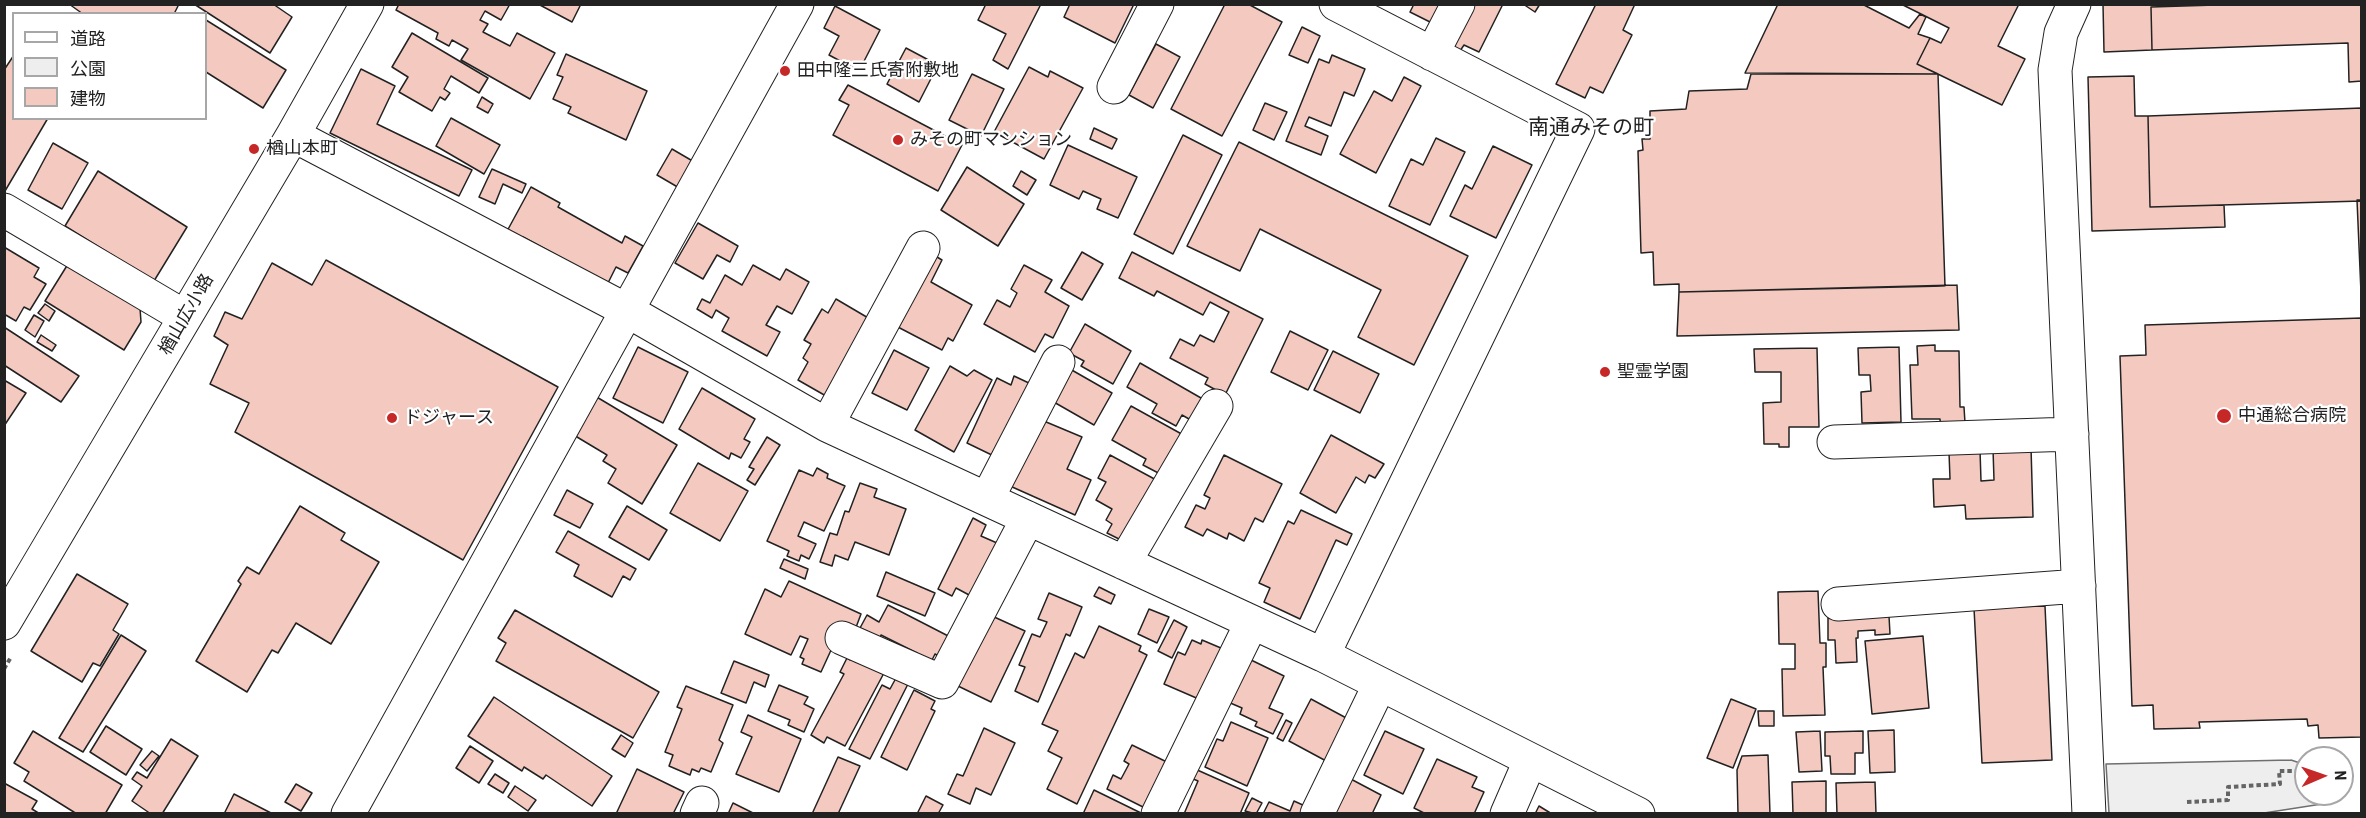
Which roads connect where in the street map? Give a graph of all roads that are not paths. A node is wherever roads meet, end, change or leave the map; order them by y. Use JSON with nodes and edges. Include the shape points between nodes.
{"nodes":[{"id":1,"x":367,"y":4,"type":"edge"},
{"id":2,"x":797,"y":4,"type":"edge"},
{"id":3,"x":1157,"y":4,"type":"edge"},
{"id":4,"x":1336,"y":4,"type":"edge"},
{"id":5,"x":1458,"y":4,"type":"edge"},
{"id":6,"x":2074,"y":4,"type":"edge"},
{"id":7,"x":1388,"y":16,"type":"edge"},
{"id":8,"x":1432,"y":54,"type":"junction"},
{"id":9,"x":1114,"y":87,"type":"dead end"},
{"id":10,"x":293,"y":135,"type":"junction"},
{"id":11,"x":4,"y":210,"type":"edge"},
{"id":12,"x":923,"y":248,"type":"dead end"},
{"id":13,"x":626,"y":310,"type":"junction"},
{"id":14,"x":185,"y":317,"type":"junction"},
{"id":15,"x":1058,"y":362,"type":"dead end"},
{"id":16,"x":1216,"y":406,"type":"dead end"},
{"id":17,"x":827,"y":425,"type":"junction"},
{"id":18,"x":2072,"y":434,"type":"junction"},
{"id":19,"x":1833,"y":442,"type":"dead end"},
{"id":20,"x":987,"y":499,"type":"junction"},
{"id":21,"x":1028,"y":518,"type":"junction"},
{"id":22,"x":1124,"y":563,"type":"junction"},
{"id":23,"x":2079,"y":586,"type":"junction"},
{"id":24,"x":1838,"y":604,"type":"dead end"},
{"id":25,"x":1252,"y":622,"type":"junction"},
{"id":26,"x":4,"y":623,"type":"edge"},
{"id":27,"x":842,"y":638,"type":"dead end"},
{"id":28,"x":1323,"y":655,"type":"junction"},
{"id":29,"x":1380,"y":684,"type":"junction"},
{"id":30,"x":1530,"y":760,"type":"junction"},
{"id":31,"x":361,"y":808,"type":"edge"},
{"id":32,"x":1158,"y":813,"type":"edge"},
{"id":33,"x":1317,"y":813,"type":"edge"},
{"id":34,"x":1507,"y":813,"type":"edge"},
{"id":35,"x":1638,"y":813,"type":"edge"},
{"id":36,"x":2089,"y":813,"type":"edge"}],
"edges":[{"from":1,"to":10,"type":"street","name":"楢山広小路"},
{"from":2,"to":13,"type":"street"},
{"from":3,"to":9,"type":"street"},
{"from":4,"to":7,"type":"street"},
{"from":5,"to":8,"type":"street"},
{"from":6,"to":18,"type":"street","via":[[2061,33],[2055,70]]},
{"from":7,"to":8,"type":"street"},
{"from":8,"to":28,"type":"street","via":[[1578,129]]},
{"from":10,"to":13,"type":"street"},
{"from":10,"to":14,"type":"street","name":"楢山広小路"},
{"from":11,"to":14,"type":"street"},
{"from":12,"to":17,"type":"street"},
{"from":13,"to":17,"type":"street"},
{"from":13,"to":31,"type":"street"},
{"from":14,"to":26,"type":"street","name":"楢山広小路"},
{"from":15,"to":20,"type":"street"},
{"from":16,"to":22,"type":"street"},
{"from":17,"to":20,"type":"street"},
{"from":18,"to":19,"type":"street"},
{"from":18,"to":23,"type":"street"},
{"from":20,"to":21,"type":"street"},
{"from":21,"to":22,"type":"street"},
{"from":21,"to":27,"type":"street","via":[[942,682]]},
{"from":22,"to":25,"type":"street"},
{"from":23,"to":24,"type":"street"},
{"from":23,"to":36,"type":"street"},
{"from":25,"to":28,"type":"street"},
{"from":25,"to":32,"type":"street"},
{"from":28,"to":29,"type":"street"},
{"from":29,"to":30,"type":"street"},
{"from":29,"to":33,"type":"street"},
{"from":30,"to":34,"type":"street"},
{"from":30,"to":35,"type":"street"}]}
